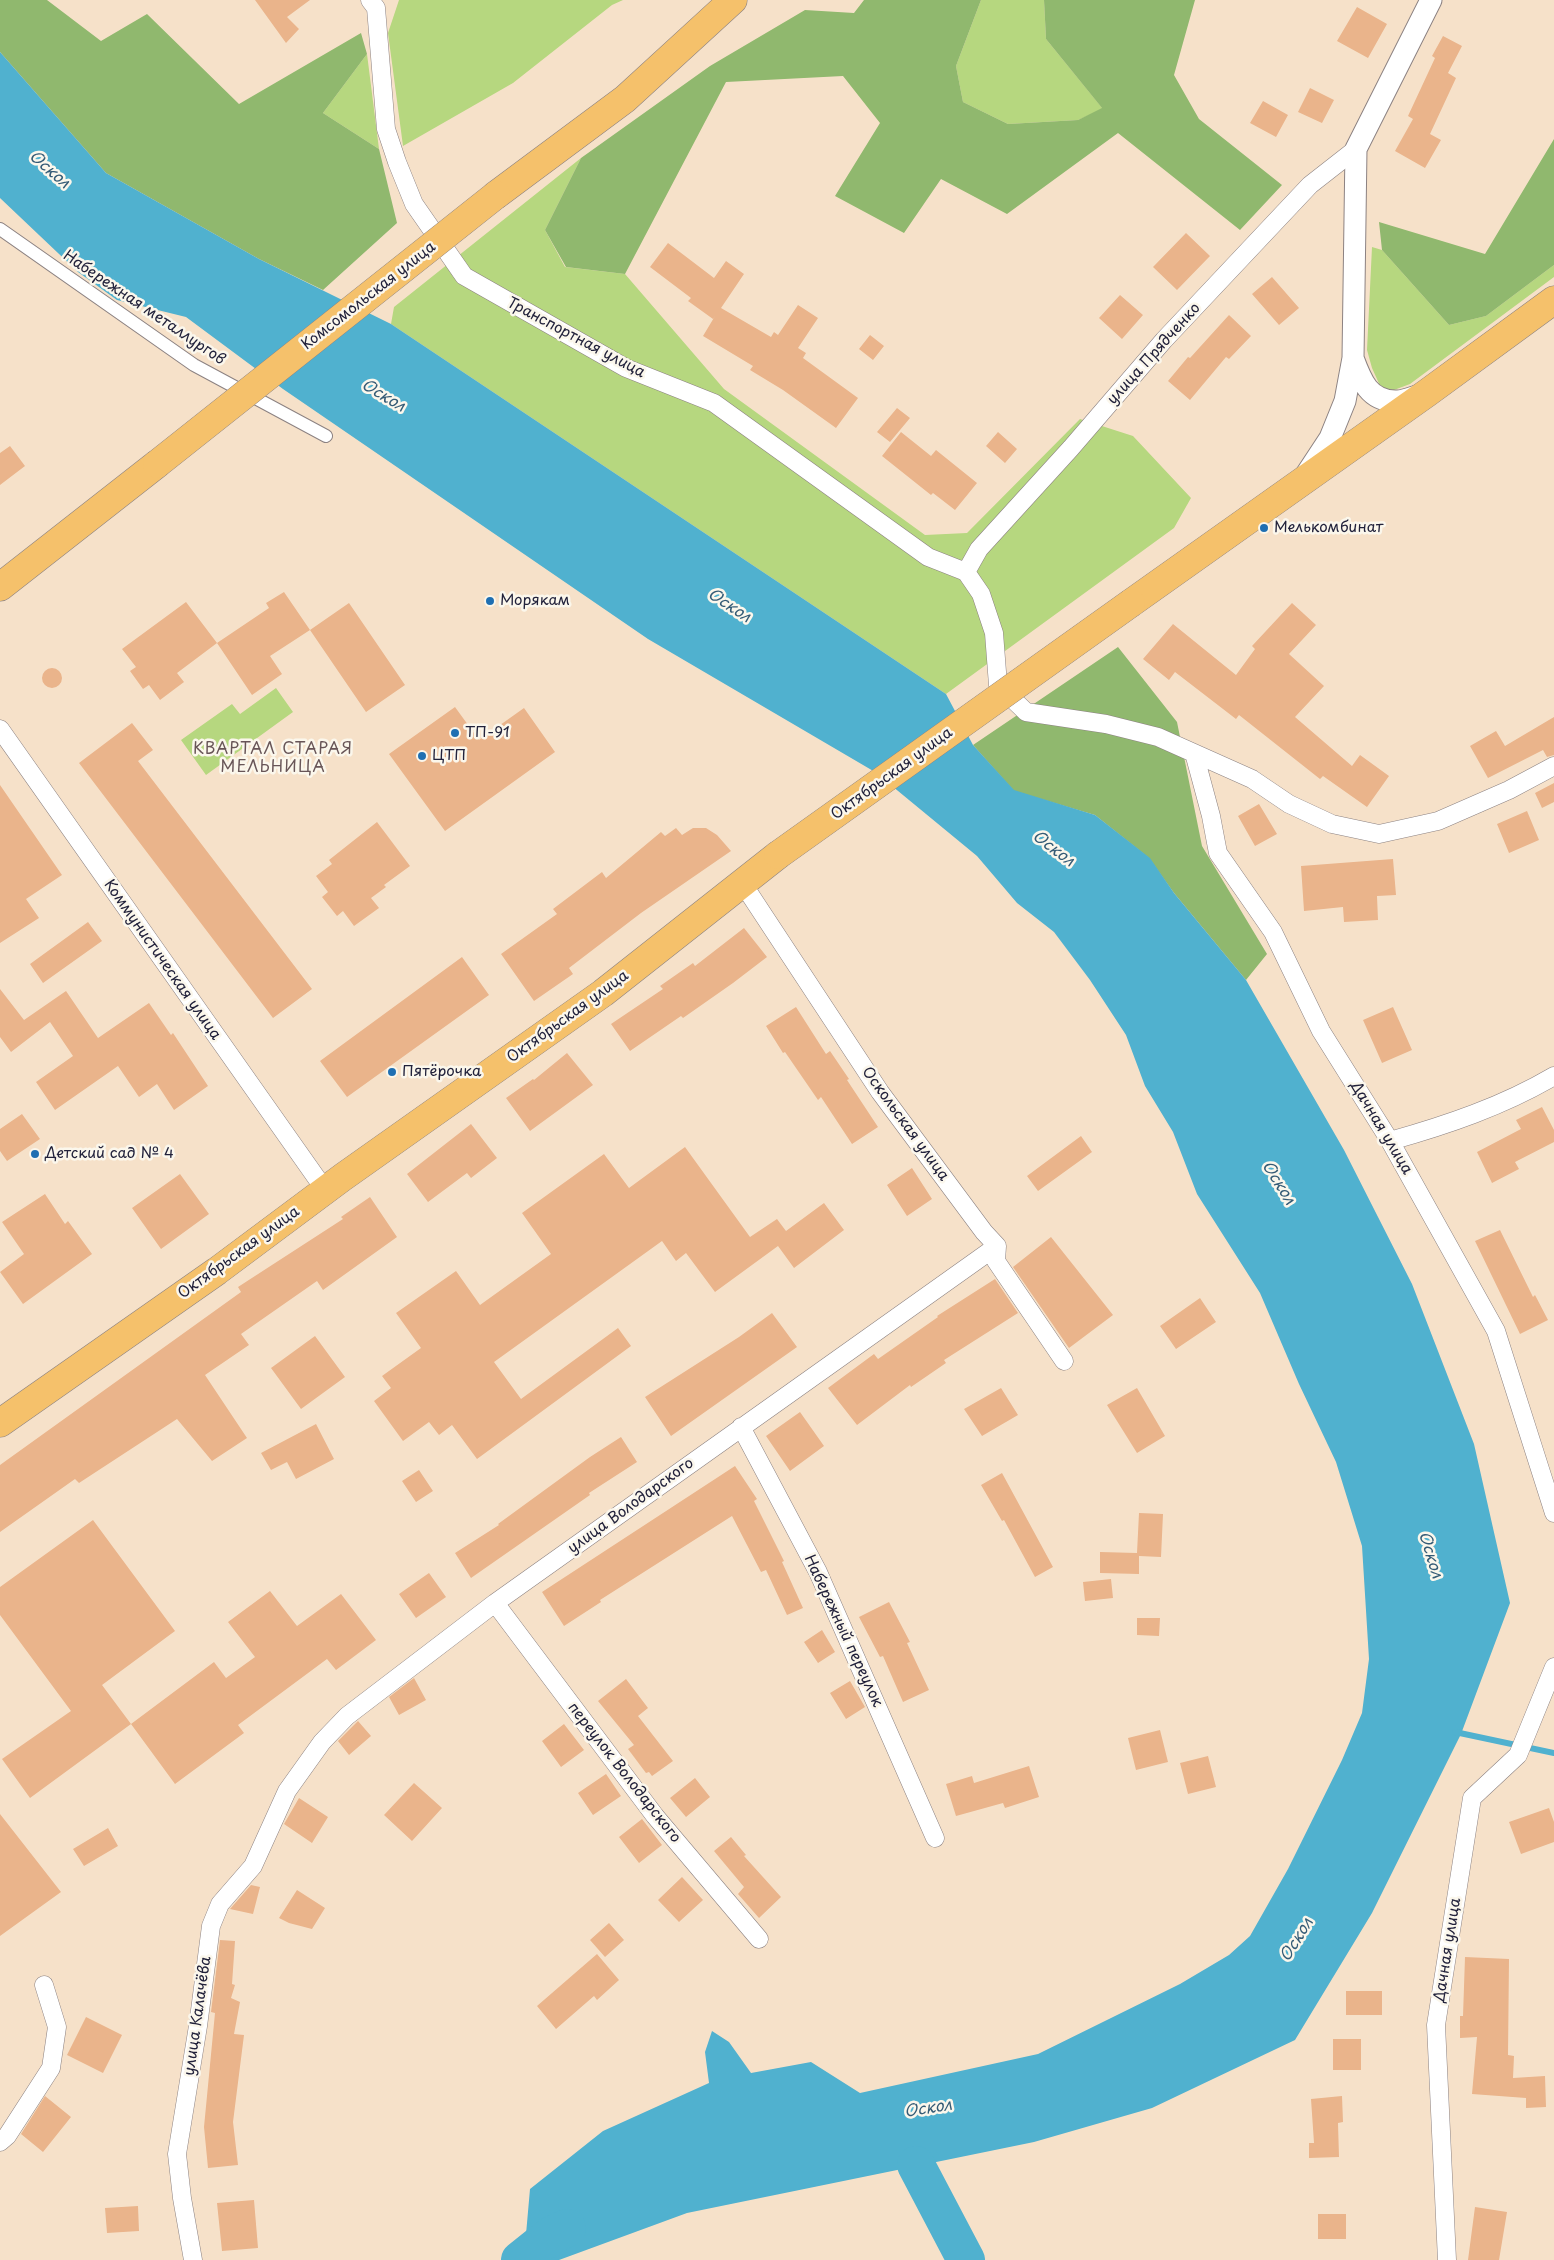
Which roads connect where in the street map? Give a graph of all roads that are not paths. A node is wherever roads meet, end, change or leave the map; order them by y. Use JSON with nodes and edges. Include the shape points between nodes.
{"nodes":[{"id":1,"x":370,"y":0,"type":"edge"},
{"id":2,"x":733,"y":0,"type":"edge"},
{"id":3,"x":1431,"y":0,"type":"edge"},
{"id":4,"x":1356,"y":149,"type":"junction"},
{"id":5,"x":0,"y":229,"type":"edge"},
{"id":6,"x":1554,"y":300,"type":"edge"},
{"id":7,"x":1353,"y":358,"type":"junction"},
{"id":8,"x":1427,"y":393,"type":"junction"},
{"id":9,"x":326,"y":436,"type":"dead end"},
{"id":10,"x":1299,"y":485,"type":"junction"},
{"id":11,"x":966,"y":572,"type":"junction"},
{"id":12,"x":0,"y":587,"type":"edge"},
{"id":13,"x":1131,"y":603,"type":"joint"},
{"id":14,"x":0,"y":729,"type":"edge"},
{"id":15,"x":1194,"y":753,"type":"junction"},
{"id":16,"x":1554,"y":766,"type":"edge"},
{"id":17,"x":743,"y":884,"type":"junction"},
{"id":18,"x":1554,"y":1076,"type":"edge"},
{"id":19,"x":1390,"y":1141,"type":"junction"},
{"id":20,"x":325,"y":1190,"type":"junction"},
{"id":21,"x":997,"y":1246,"type":"junction"},
{"id":22,"x":1064,"y":1361,"type":"dead end"},
{"id":23,"x":0,"y":1423,"type":"edge"},
{"id":24,"x":741,"y":1428,"type":"junction"},
{"id":25,"x":1554,"y":1513,"type":"edge"},
{"id":26,"x":495,"y":1603,"type":"junction"},
{"id":27,"x":1554,"y":1667,"type":"edge"},
{"id":28,"x":287,"y":1790,"type":"joint"},
{"id":29,"x":935,"y":1838,"type":"dead end"},
{"id":30,"x":759,"y":1939,"type":"dead end"},
{"id":31,"x":44,"y":1985,"type":"dead end"},
{"id":32,"x":0,"y":2142,"type":"edge"},
{"id":33,"x":193,"y":2260,"type":"edge"},
{"id":34,"x":1447,"y":2260,"type":"edge"}],
"edges":[{"from":1,"to":11,"type":"street","name":"Транспортная улица","via":[[376,8],[386,129],[397,162],[414,204],[464,276],[626,368],[714,403],[928,556]]},
{"from":2,"to":12,"type":"main road","name":"Комсомольская улица","bridge":true,"via":[[625,99],[496,195]]},
{"from":3,"to":4,"type":"street","name":"улица Прядченко"},
{"from":4,"to":7,"type":"street","name":"улица Прядченко"},
{"from":4,"to":11,"type":"street","name":"улица Прядченко","via":[[1310,185],[1164,340],[979,549]]},
{"from":5,"to":9,"type":"street","name":"Набережная металлургов","via":[[194,365]]},
{"from":6,"to":8,"type":"main road","name":"улица Прядченко"},
{"from":7,"to":8,"type":"street","name":"улица Прядченко","via":[[1363,384],[1375,396],[1396,401]]},
{"from":7,"to":10,"type":"street","name":"улица Прядченко","via":[[1345,401],[1330,438]]},
{"from":8,"to":10,"type":"main road","name":"улица Прядченко"},
{"from":10,"to":13,"type":"main road","name":"улица Прядченко"},
{"from":11,"to":15,"type":"street","via":[[982,594],[994,633],[998,685],[1026,712],[1106,724],[1158,736]]},
{"from":13,"to":17,"type":"main road","name":"Октябрьская улица","bridge":true,"via":[[778,855]]},
{"from":14,"to":20,"type":"street","name":"Коммунистическая улица"},
{"from":15,"to":16,"type":"street","via":[[1252,779],[1289,804],[1332,824],[1379,834],[1438,821]]},
{"from":15,"to":19,"type":"street","name":"Дачная улица","via":[[1218,853],[1273,932],[1321,1031]]},
{"from":17,"to":20,"type":"main road","name":"Октябрьская улица","via":[[603,993]]},
{"from":17,"to":21,"type":"street","name":"Оскольская улица","via":[[880,1092]]},
{"from":18,"to":19,"type":"street","via":[[1530,1090],[1441,1127]]},
{"from":19,"to":25,"type":"street","name":"Дачная улица","via":[[1496,1331]]},
{"from":20,"to":23,"type":"main road","name":"Октябрьская улица","via":[[217,1271]]},
{"from":21,"to":22,"type":"street","via":[[996,1261]]},
{"from":21,"to":24,"type":"street","name":"улица Володарского"},
{"from":24,"to":26,"type":"street","name":"улица Володарского"},
{"from":24,"to":29,"type":"street","name":"Набережный переулок","via":[[818,1572]]},
{"from":26,"to":28,"type":"street","name":"улица Володарского","via":[[347,1716],[322,1742]]},
{"from":26,"to":30,"type":"street","name":"переулок Володарского","via":[[655,1816]]},
{"from":27,"to":34,"type":"street","name":"Дачная улица","via":[[1518,1755],[1472,1798],[1436,2025]]},
{"from":28,"to":33,"type":"street","name":"улица Калачёва","via":[[252,1866],[220,1904],[211,1926],[177,2154]]},
{"from":31,"to":32,"type":"street","via":[[57,2027],[51,2068]]}]}
